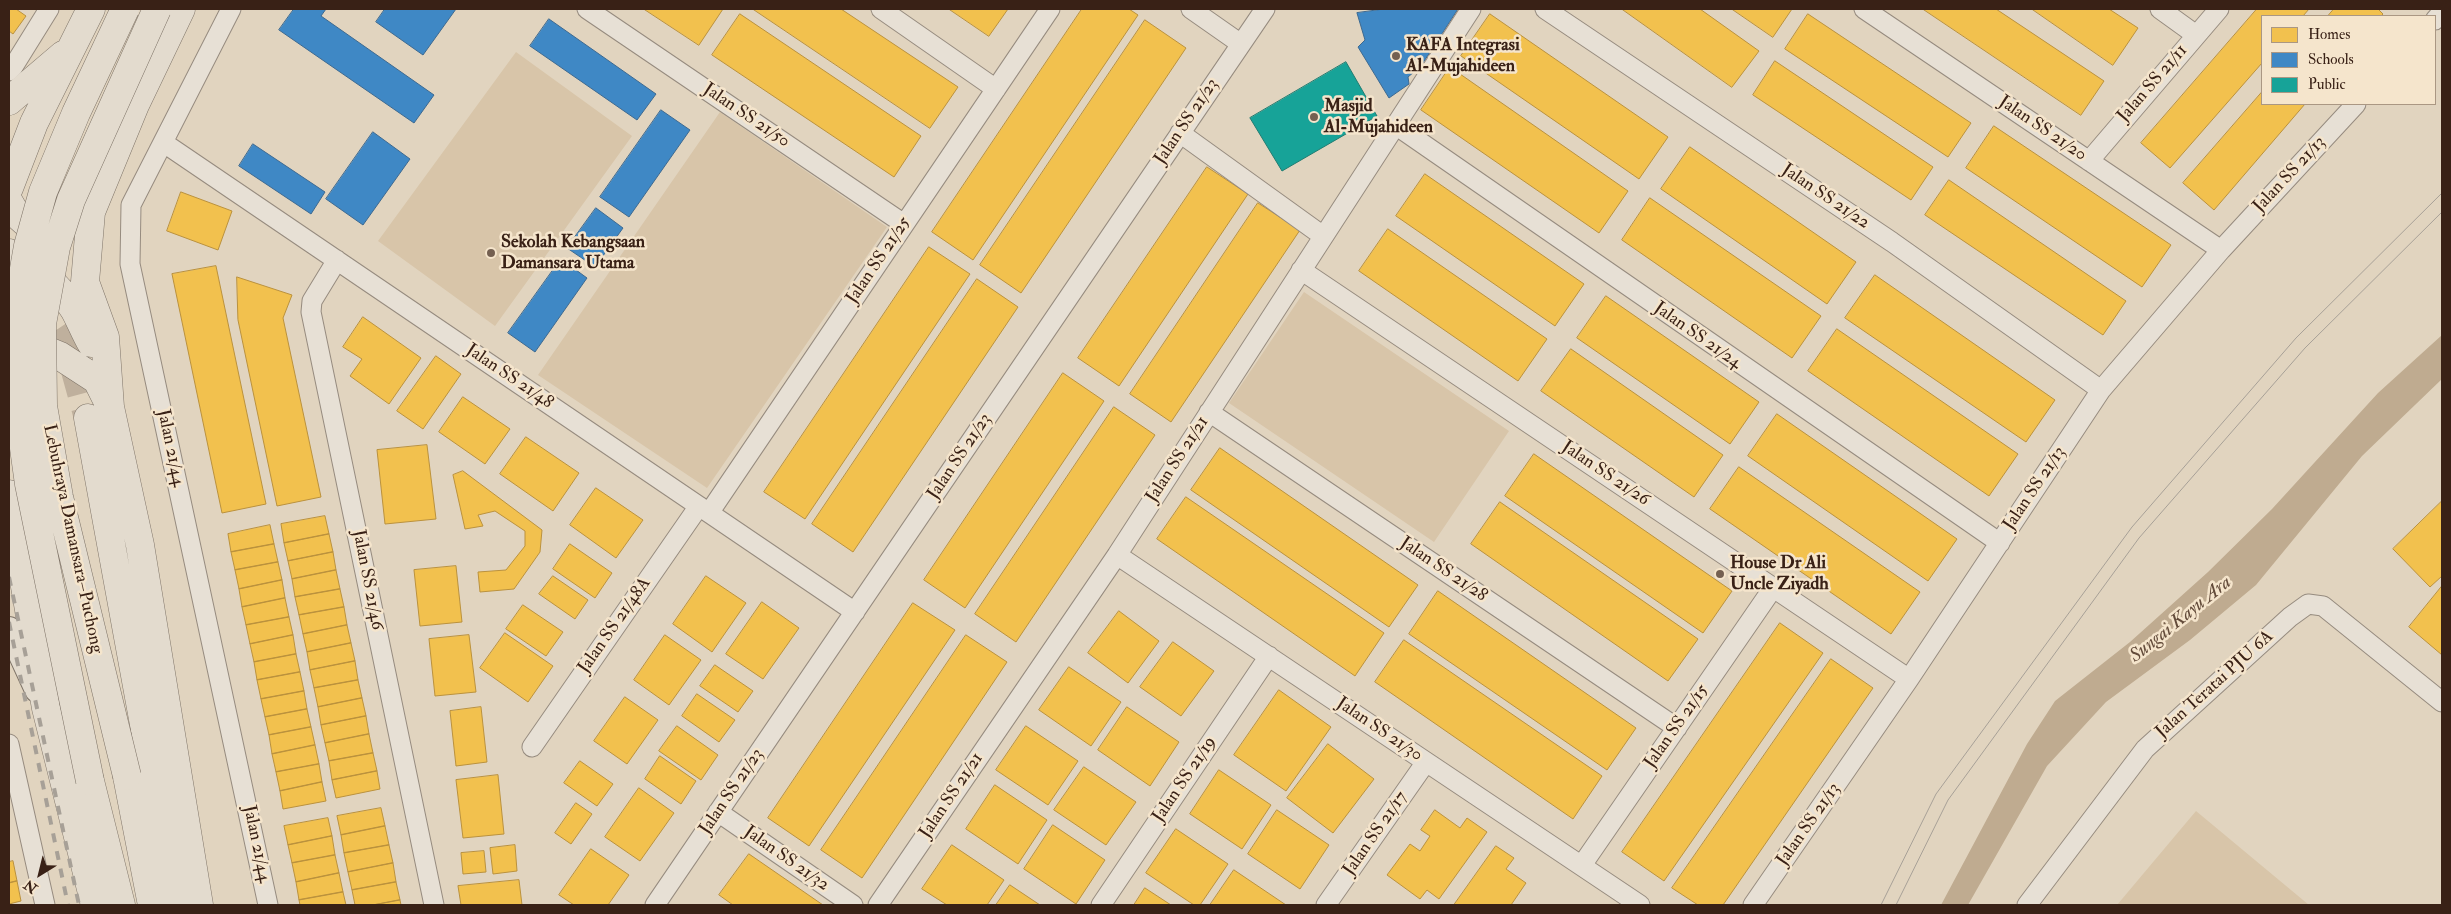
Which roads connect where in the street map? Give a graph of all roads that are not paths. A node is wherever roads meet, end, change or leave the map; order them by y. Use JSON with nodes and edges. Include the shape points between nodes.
{"nodes":[{"id":1,"x":48,"y":9,"type":"edge"},
{"id":2,"x":91,"y":9,"type":"edge"},
{"id":3,"x":126,"y":9,"type":"edge"},
{"id":4,"x":157,"y":9,"type":"edge"},
{"id":5,"x":181,"y":9,"type":"edge"},
{"id":6,"x":230,"y":9,"type":"edge"},
{"id":7,"x":587,"y":9,"type":"edge"},
{"id":8,"x":881,"y":9,"type":"edge"},
{"id":9,"x":1050,"y":9,"type":"edge"},
{"id":10,"x":1191,"y":9,"type":"edge"},
{"id":11,"x":1264,"y":9,"type":"edge"},
{"id":12,"x":1471,"y":9,"type":"edge"},
{"id":13,"x":1545,"y":9,"type":"edge"},
{"id":14,"x":1864,"y":9,"type":"edge"},
{"id":15,"x":2160,"y":9,"type":"edge"},
{"id":16,"x":2219,"y":9,"type":"edge"},
{"id":17,"x":2196,"y":34,"type":"junction"},
{"id":18,"x":1241,"y":44,"type":"junction"},
{"id":19,"x":72,"y":48,"type":"junction"},
{"id":20,"x":9,"y":71,"type":"edge"},
{"id":21,"x":996,"y":89,"type":"junction"},
{"id":22,"x":9,"y":101,"type":"edge"},
{"id":23,"x":2355,"y":105,"type":"edge"},
{"id":24,"x":34,"y":123,"type":"junction"},
{"id":25,"x":1396,"y":126,"type":"junction"},
{"id":26,"x":1180,"y":133,"type":"junction"},
{"id":27,"x":164,"y":143,"type":"junction"},
{"id":28,"x":9,"y":150,"type":"edge"},
{"id":29,"x":2089,"y":161,"type":"junction"},
{"id":30,"x":108,"y":167,"type":"junction"},
{"id":31,"x":9,"y":188,"type":"edge"},
{"id":32,"x":9,"y":202,"type":"edge"},
{"id":33,"x":91,"y":212,"type":"junction"},
{"id":34,"x":904,"y":224,"type":"junction"},
{"id":35,"x":1323,"y":236,"type":"junction"},
{"id":36,"x":2221,"y":250,"type":"junction"},
{"id":37,"x":9,"y":252,"type":"edge"},
{"id":38,"x":337,"y":260,"type":"junction"},
{"id":39,"x":36,"y":269,"type":"junction"},
{"id":40,"x":1301,"y":270,"type":"junction"},
{"id":41,"x":9,"y":282,"type":"edge"},
{"id":42,"x":9,"y":362,"type":"edge"},
{"id":43,"x":106,"y":373,"type":"junction"},
{"id":44,"x":2102,"y":390,"type":"junction"},
{"id":45,"x":99,"y":412,"type":"junction"},
{"id":46,"x":1209,"y":412,"type":"junction"},
{"id":47,"x":9,"y":494,"type":"edge"},
{"id":48,"x":704,"y":509,"type":"junction"},
{"id":49,"x":2000,"y":543,"type":"junction"},
{"id":50,"x":1117,"y":555,"type":"junction"},
{"id":51,"x":1773,"y":588,"type":"junction"},
{"id":52,"x":854,"y":612,"type":"junction"},
{"id":53,"x":9,"y":629,"type":"edge"},
{"id":54,"x":1268,"y":656,"type":"junction"},
{"id":55,"x":1909,"y":680,"type":"junction"},
{"id":56,"x":2442,"y":702,"type":"edge"},
{"id":57,"x":46,"y":708,"type":"junction"},
{"id":58,"x":1677,"y":728,"type":"junction"},
{"id":59,"x":9,"y":744,"type":"edge"},
{"id":60,"x":532,"y":747,"type":"dead end"},
{"id":61,"x":1426,"y":762,"type":"junction"},
{"id":62,"x":718,"y":812,"type":"junction"},
{"id":63,"x":1582,"y":865,"type":"junction"},
{"id":64,"x":45,"y":905,"type":"edge"},
{"id":65,"x":95,"y":905,"type":"edge"},
{"id":66,"x":121,"y":905,"type":"edge"},
{"id":67,"x":152,"y":905,"type":"edge"},
{"id":68,"x":177,"y":905,"type":"edge"},
{"id":69,"x":199,"y":905,"type":"edge"},
{"id":70,"x":268,"y":905,"type":"edge"},
{"id":71,"x":434,"y":905,"type":"edge"},
{"id":72,"x":655,"y":905,"type":"edge"},
{"id":73,"x":853,"y":905,"type":"edge"},
{"id":74,"x":878,"y":905,"type":"edge"},
{"id":75,"x":1101,"y":905,"type":"edge"},
{"id":76,"x":1326,"y":905,"type":"edge"},
{"id":77,"x":1640,"y":905,"type":"edge"},
{"id":78,"x":1753,"y":905,"type":"edge"},
{"id":79,"x":2026,"y":905,"type":"edge"}],
"edges":[{"from":1,"to":20,"type":"street"},
{"from":2,"to":19,"type":"highway"},
{"from":3,"to":66,"type":"highway","name":"Lebuhraya Damansara–Puchong","bridge":true,"via":[[76,113],[43,192],[28,246],[18,303],[14,383],[29,484],[90,782]]},
{"from":4,"to":67,"type":"highway","name":"Lebuhraya Damansara–Puchong","bridge":true,"via":[[71,200],[56,247],[42,324],[44,406],[59,497],[127,776]]},
{"from":5,"to":30,"type":"highway"},
{"from":6,"to":27,"type":"street","name":"Jalan 21/44"},
{"from":7,"to":34,"type":"street","name":"Jalan SS 21/50"},
{"from":8,"to":21,"type":"street"},
{"from":9,"to":21,"type":"street","name":"Jalan SS 21/25"},
{"from":10,"to":18,"type":"street"},
{"from":11,"to":18,"type":"street","name":"Jalan SS 21/23"},
{"from":12,"to":25,"type":"street","name":"Jalan SS 21/21"},
{"from":13,"to":44,"type":"street","name":"Jalan SS 21/22","via":[[1892,242]]},
{"from":14,"to":29,"type":"street","name":"Jalan SS 21/20"},
{"from":15,"to":17,"type":"street"},
{"from":16,"to":17,"type":"street","name":"Jalan SS 21/11"},
{"from":17,"to":29,"type":"street","name":"Jalan SS 21/11"},
{"from":18,"to":26,"type":"street","name":"Jalan SS 21/23"},
{"from":19,"to":22,"type":"highway"},
{"from":19,"to":24,"type":"highway"},
{"from":21,"to":34,"type":"street","name":"Jalan SS 21/25"},
{"from":23,"to":36,"type":"street","name":"Jalan SS 21/13"},
{"from":24,"to":28,"type":"highway"},
{"from":24,"to":31,"type":"highway"},
{"from":25,"to":35,"type":"street","name":"Jalan SS 21/21"},
{"from":25,"to":49,"type":"street","name":"Jalan SS 21/24"},
{"from":26,"to":35,"type":"street"},
{"from":26,"to":52,"type":"street","name":"Jalan SS 21/23"},
{"from":27,"to":38,"type":"street","name":"Jalan SS 21/48"},
{"from":27,"to":70,"type":"street","name":"Jalan 21/44","via":[[131,205],[130,264]]},
{"from":29,"to":36,"type":"street","name":"Jalan SS 21/20"},
{"from":30,"to":32,"type":"highway","via":[[66,224],[54,230],[40,230],[26,224],[14,213]]},
{"from":30,"to":33,"type":"highway"},
{"from":33,"to":39,"type":"highway","via":[[62,250]]},
{"from":33,"to":43,"type":"highway","via":[[85,282],[105,337]]},
{"from":34,"to":48,"type":"street","name":"Jalan SS 21/25"},
{"from":35,"to":40,"type":"street","name":"Jalan SS 21/21"},
{"from":36,"to":44,"type":"street","name":"Jalan SS 21/13"},
{"from":37,"to":39,"type":"highway"},
{"from":38,"to":48,"type":"street","name":"Jalan SS 21/48"},
{"from":38,"to":71,"type":"street","name":"Jalan SS 21/46","via":[[312,301],[311,312]]},
{"from":39,"to":41,"type":"highway"},
{"from":39,"to":43,"type":"highway","via":[[74,310]]},
{"from":40,"to":46,"type":"street","name":"Jalan SS 21/21"},
{"from":40,"to":51,"type":"street","name":"Jalan SS 21/26"},
{"from":42,"to":45,"type":"highway","via":[[25,352],[43,349],[79,368],[96,380]]},
{"from":43,"to":45,"type":"highway"},
{"from":44,"to":49,"type":"street","name":"Jalan SS 21/13"},
{"from":45,"to":68,"type":"highway"},
{"from":45,"to":69,"type":"highway","via":[[140,545]]},
{"from":46,"to":50,"type":"street","name":"Jalan SS 21/21"},
{"from":46,"to":58,"type":"street","name":"Jalan SS 21/28"},
{"from":47,"to":57,"type":"highway"},
{"from":48,"to":52,"type":"street","name":"Jalan SS 21/48"},
{"from":48,"to":60,"type":"street","name":"Jalan SS 21/48A"},
{"from":49,"to":55,"type":"street","name":"Jalan SS 21/13"},
{"from":50,"to":54,"type":"street","name":"Jalan SS 21/30"},
{"from":50,"to":74,"type":"street","name":"Jalan SS 21/21"},
{"from":51,"to":55,"type":"street","name":"Jalan SS 21/26"},
{"from":51,"to":58,"type":"street","name":"Jalan SS 21/15"},
{"from":52,"to":62,"type":"street","name":"Jalan SS 21/23"},
{"from":53,"to":57,"type":"main road"},
{"from":54,"to":61,"type":"street","name":"Jalan SS 21/30"},
{"from":54,"to":75,"type":"street","name":"Jalan SS 21/19"},
{"from":55,"to":78,"type":"street","name":"Jalan SS 21/13"},
{"from":56,"to":79,"type":"street","name":"Jalan Teratai PJU 6A","via":[[2323,606],[2308,604],[2145,749]]},
{"from":57,"to":65,"type":"highway"},
{"from":58,"to":63,"type":"street","name":"Jalan SS 21/15"},
{"from":59,"to":64,"type":"street"},
{"from":61,"to":63,"type":"street","name":"Jalan SS 21/30"},
{"from":61,"to":76,"type":"street","name":"Jalan SS 21/17"},
{"from":62,"to":72,"type":"street","name":"Jalan SS 21/23"},
{"from":62,"to":73,"type":"street","name":"Jalan SS 21/32"},
{"from":63,"to":77,"type":"street","name":"Jalan SS 21/30"}]}
